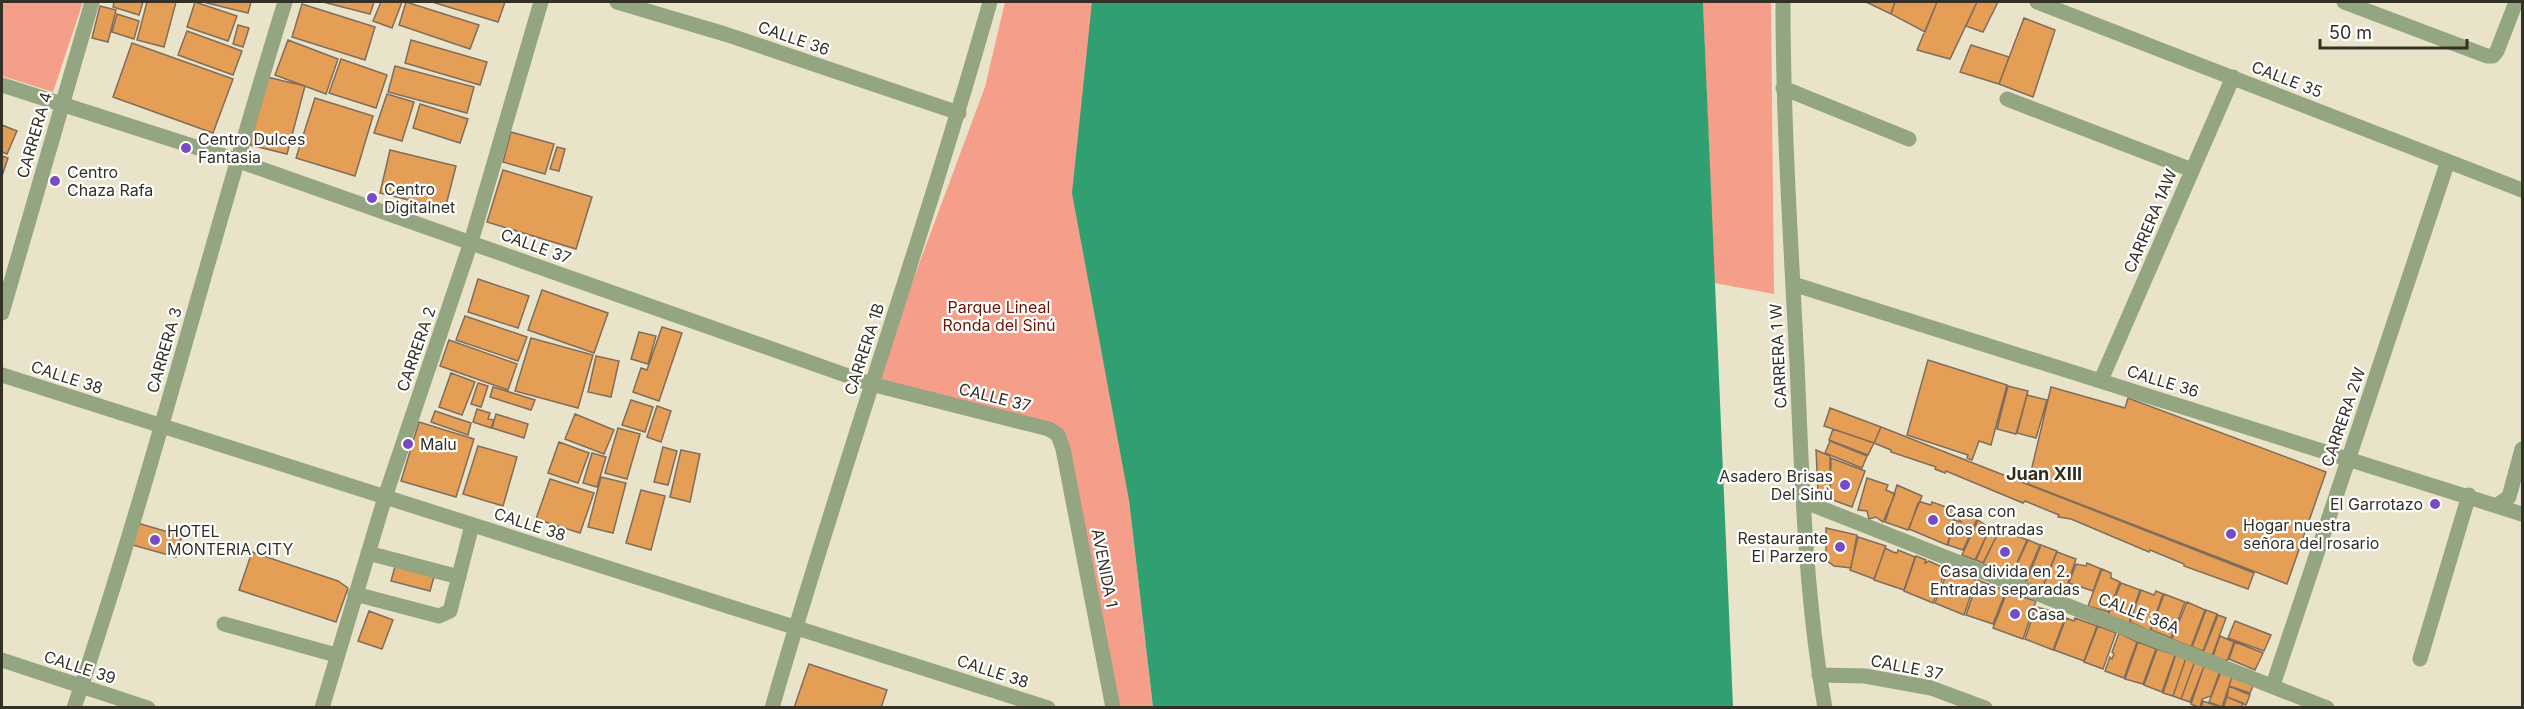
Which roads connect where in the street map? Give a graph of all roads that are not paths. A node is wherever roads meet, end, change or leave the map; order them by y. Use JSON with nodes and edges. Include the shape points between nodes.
{"nodes":[{"id":1,"x":92,"y":2,"type":"edge"},
{"id":2,"x":285,"y":2,"type":"edge"},
{"id":3,"x":541,"y":2,"type":"edge"},
{"id":4,"x":617,"y":2,"type":"edge"},
{"id":5,"x":990,"y":2,"type":"edge"},
{"id":6,"x":1783,"y":2,"type":"edge"},
{"id":7,"x":2037,"y":2,"type":"edge"},
{"id":8,"x":2344,"y":2,"type":"edge"},
{"id":9,"x":2516,"y":2,"type":"edge"},
{"id":10,"x":2234,"y":78,"type":"junction"},
{"id":11,"x":2,"y":85,"type":"edge"},
{"id":12,"x":1783,"y":88,"type":"junction"},
{"id":13,"x":2007,"y":99,"type":"dead end"},
{"id":14,"x":62,"y":104,"type":"junction"},
{"id":15,"x":959,"y":113,"type":"junction"},
{"id":16,"x":1909,"y":139,"type":"dead end"},
{"id":17,"x":236,"y":160,"type":"junction"},
{"id":18,"x":2448,"y":161,"type":"junction"},
{"id":19,"x":2192,"y":170,"type":"junction"},
{"id":20,"x":2523,"y":190,"type":"edge"},
{"id":21,"x":471,"y":242,"type":"junction"},
{"id":22,"x":1793,"y":284,"type":"junction"},
{"id":23,"x":2,"y":313,"type":"edge"},
{"id":24,"x":2,"y":375,"type":"edge"},
{"id":25,"x":2101,"y":380,"type":"junction"},
{"id":26,"x":871,"y":384,"type":"junction"},
{"id":27,"x":162,"y":426,"type":"junction"},
{"id":28,"x":1058,"y":435,"type":"joint"},
{"id":29,"x":2523,"y":449,"type":"edge"},
{"id":30,"x":2349,"y":457,"type":"junction"},
{"id":31,"x":2469,"y":495,"type":"junction"},
{"id":32,"x":385,"y":497,"type":"junction"},
{"id":33,"x":1803,"y":501,"type":"junction"},
{"id":34,"x":2499,"y":504,"type":"junction"},
{"id":35,"x":2523,"y":514,"type":"edge"},
{"id":36,"x":472,"y":525,"type":"junction"},
{"id":37,"x":368,"y":553,"type":"junction"},
{"id":38,"x":459,"y":577,"type":"junction"},
{"id":39,"x":355,"y":594,"type":"junction"},
{"id":40,"x":224,"y":624,"type":"dead end"},
{"id":41,"x":795,"y":627,"type":"junction"},
{"id":42,"x":336,"y":655,"type":"junction"},
{"id":43,"x":2420,"y":658,"type":"dead end"},
{"id":44,"x":2,"y":660,"type":"edge"},
{"id":45,"x":1819,"y":675,"type":"junction"},
{"id":46,"x":2273,"y":685,"type":"junction"},
{"id":47,"x":81,"y":686,"type":"junction"},
{"id":48,"x":74,"y":708,"type":"edge"},
{"id":49,"x":148,"y":708,"type":"edge"},
{"id":50,"x":322,"y":708,"type":"edge"},
{"id":51,"x":772,"y":708,"type":"edge"},
{"id":52,"x":1048,"y":708,"type":"edge"},
{"id":53,"x":1113,"y":708,"type":"edge"},
{"id":54,"x":1825,"y":708,"type":"edge"},
{"id":55,"x":1985,"y":708,"type":"edge"},
{"id":56,"x":2327,"y":708,"type":"edge"}],
"edges":[{"from":1,"to":14,"type":"street","name":"CARRERA 4"},
{"from":2,"to":17,"type":"street","name":"CARRERA 3"},
{"from":3,"to":21,"type":"street","name":"CARRERA 2"},
{"from":4,"to":15,"type":"street","name":"CALLE 36"},
{"from":5,"to":15,"type":"street","name":"CARRERA 1B"},
{"from":6,"to":12,"type":"street","name":"CARRERA 1 W"},
{"from":7,"to":10,"type":"street","name":"CALLE 35"},
{"from":8,"to":9,"type":"street","via":[[2493,56]]},
{"from":10,"to":18,"type":"street","name":"CALLE 35"},
{"from":10,"to":19,"type":"street","name":"CARRERA 1AW"},
{"from":11,"to":14,"type":"street","name":"CALLE 37"},
{"from":12,"to":16,"type":"street"},
{"from":12,"to":22,"type":"street","name":"CARRERA 1 W"},
{"from":13,"to":19,"type":"street"},
{"from":14,"to":17,"type":"street","name":"CALLE 37"},
{"from":14,"to":23,"type":"street","name":"CARRERA 4"},
{"from":15,"to":26,"type":"street","name":"CARRERA 1B"},
{"from":17,"to":21,"type":"street","name":"CALLE 37"},
{"from":17,"to":27,"type":"street","name":"CARRERA 3"},
{"from":18,"to":20,"type":"street","name":"CALLE 35"},
{"from":18,"to":30,"type":"street","name":"CARRERA 2W"},
{"from":19,"to":25,"type":"street","name":"CARRERA 1AW"},
{"from":21,"to":26,"type":"street","name":"CALLE 37"},
{"from":21,"to":32,"type":"street","name":"CARRERA 2"},
{"from":22,"to":25,"type":"street","name":"CALLE 36"},
{"from":22,"to":33,"type":"street","name":"CARRERA 1 W"},
{"from":24,"to":27,"type":"street","name":"CALLE 38"},
{"from":25,"to":30,"type":"street","name":"CALLE 36"},
{"from":26,"to":28,"type":"street","name":"CALLE 37","via":[[1049,429]]},
{"from":26,"to":41,"type":"street","name":"CARRERA 1B"},
{"from":27,"to":32,"type":"street","name":"CALLE 38"},
{"from":27,"to":47,"type":"street","name":"CARRERA 3"},
{"from":28,"to":53,"type":"street","name":"AVENIDA 1"},
{"from":29,"to":34,"type":"street","via":[[2509,497]]},
{"from":30,"to":31,"type":"street","name":"CALLE 36"},
{"from":30,"to":46,"type":"street","name":"CARRERA 2W"},
{"from":31,"to":34,"type":"street","name":"CALLE 36"},
{"from":31,"to":43,"type":"street"},
{"from":32,"to":36,"type":"street","name":"CALLE 38"},
{"from":32,"to":37,"type":"street","name":"CARRERA 2"},
{"from":33,"to":45,"type":"street","name":"CARRERA 1 W"},
{"from":33,"to":46,"type":"street","name":"CALLE 36A"},
{"from":34,"to":35,"type":"street","name":"CALLE 36"},
{"from":36,"to":38,"type":"street"},
{"from":36,"to":41,"type":"street","name":"CALLE 38"},
{"from":37,"to":38,"type":"street"},
{"from":37,"to":39,"type":"street","name":"CARRERA 2"},
{"from":38,"to":39,"type":"street","via":[[450,610],[439,616]]},
{"from":39,"to":42,"type":"street","name":"CARRERA 2"},
{"from":40,"to":42,"type":"street"},
{"from":41,"to":51,"type":"street","name":"CARRERA 1B"},
{"from":41,"to":52,"type":"street","name":"CALLE 38"},
{"from":42,"to":50,"type":"street","name":"CARRERA 2"},
{"from":44,"to":47,"type":"street","name":"CALLE 39"},
{"from":45,"to":54,"type":"street","name":"CARRERA 1 W"},
{"from":45,"to":55,"type":"street","name":"CALLE 37","via":[[1865,676],[1930,688]]},
{"from":46,"to":56,"type":"street","name":"CALLE 36A"},
{"from":47,"to":48,"type":"street","name":"CARRERA 3"},
{"from":47,"to":49,"type":"street","name":"CALLE 39"}]}
